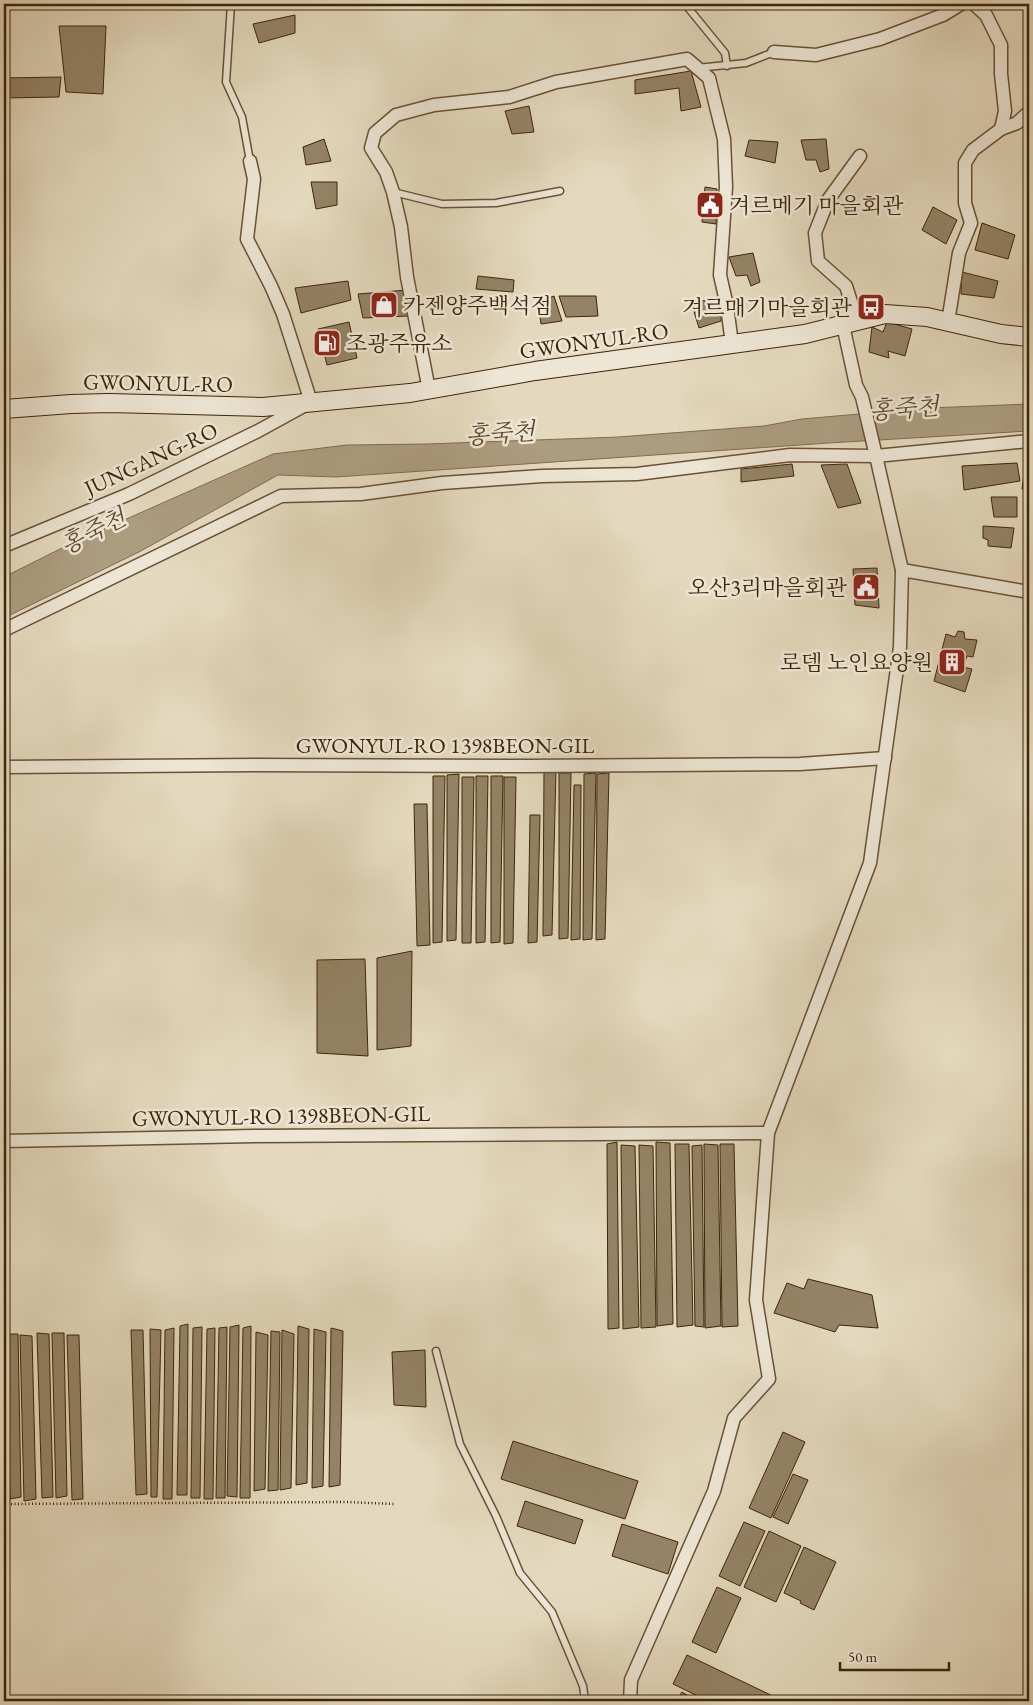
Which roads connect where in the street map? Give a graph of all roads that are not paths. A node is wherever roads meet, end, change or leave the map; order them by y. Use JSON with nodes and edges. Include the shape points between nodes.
{"nodes":[{"id":1,"x":231,"y":4,"type":"edge"},
{"id":2,"x":685,"y":4,"type":"edge"},
{"id":3,"x":961,"y":4,"type":"edge"},
{"id":4,"x":974,"y":4,"type":"edge"},
{"id":5,"x":774,"y":52,"type":"joint"},
{"id":6,"x":727,"y":66,"type":"junction"},
{"id":7,"x":697,"y":68,"type":"junction"},
{"id":8,"x":1029,"y":112,"type":"edge"},
{"id":9,"x":1001,"y":129,"type":"junction"},
{"id":10,"x":860,"y":156,"type":"dead end"},
{"id":11,"x":250,"y":161,"type":"joint"},
{"id":12,"x":560,"y":191,"type":"dead end"},
{"id":13,"x":393,"y":192,"type":"junction"},
{"id":14,"x":948,"y":322,"type":"junction"},
{"id":15,"x":850,"y":323,"type":"junction"},
{"id":16,"x":1029,"y":337,"type":"edge"},
{"id":17,"x":732,"y":344,"type":"junction"},
{"id":18,"x":429,"y":390,"type":"junction"},
{"id":19,"x":311,"y":402,"type":"junction"},
{"id":20,"x":4,"y":410,"type":"edge"},
{"id":21,"x":1029,"y":441,"type":"edge"},
{"id":22,"x":876,"y":456,"type":"junction"},
{"id":23,"x":4,"y":546,"type":"edge"},
{"id":24,"x":902,"y":570,"type":"junction"},
{"id":25,"x":1029,"y":592,"type":"edge"},
{"id":26,"x":4,"y":630,"type":"edge"},
{"id":27,"x":885,"y":758,"type":"junction"},
{"id":28,"x":4,"y":767,"type":"edge"},
{"id":29,"x":768,"y":1133,"type":"junction"},
{"id":30,"x":4,"y":1141,"type":"edge"},
{"id":31,"x":436,"y":1351,"type":"dead end"},
{"id":32,"x":585,"y":1701,"type":"edge"},
{"id":33,"x":630,"y":1701,"type":"edge"}],
"edges":[{"from":1,"to":11,"type":"lane","via":[[226,82],[242,117]]},
{"from":2,"to":6,"type":"lane","via":[[725,54]]},
{"from":3,"to":5,"type":"street","via":[[943,16],[825,53]]},
{"from":4,"to":9,"type":"street","via":[[986,15],[1001,45],[1005,111]]},
{"from":5,"to":6,"type":"lane","via":[[746,63]]},
{"from":6,"to":7,"type":"lane"},
{"from":7,"to":13,"type":"street","via":[[687,59],[556,82],[509,97],[434,105],[396,115],[375,133],[371,148],[386,172]]},
{"from":7,"to":17,"type":"street","via":[[708,78],[724,139],[726,187],[720,275]]},
{"from":8,"to":9,"type":"street","via":[[1017,123]]},
{"from":9,"to":14,"type":"street","via":[[973,150],[965,163],[965,203],[971,224],[959,253]]},
{"from":10,"to":15,"type":"street","via":[[828,200],[815,233],[818,261],[846,286]]},
{"from":11,"to":19,"type":"street","via":[[254,179],[247,239],[283,314]]},
{"from":12,"to":13,"type":"lane","via":[[496,203],[442,204]]},
{"from":13,"to":18,"type":"street"},
{"from":14,"to":15,"type":"main road","name":"GWONYUL-RO","via":[[885,314]]},
{"from":14,"to":16,"type":"main road","name":"GWONYUL-RO"},
{"from":15,"to":17,"type":"main road","name":"GWONYUL-RO","via":[[804,334]]},
{"from":15,"to":22,"type":"street","via":[[856,385],[862,397]]},
{"from":17,"to":18,"type":"main road","name":"GWONYUL-RO"},
{"from":18,"to":19,"type":"main road","name":"GWONYUL-RO"},
{"from":19,"to":20,"type":"main road","name":"GWONYUL-RO","via":[[263,407],[109,403]]},
{"from":19,"to":23,"type":"street","name":"JUNGANG-RO","via":[[129,494]]},
{"from":21,"to":22,"type":"street"},
{"from":22,"to":24,"type":"street"},
{"from":22,"to":26,"type":"street","via":[[790,455],[638,474],[542,476],[442,483],[361,494],[281,496]]},
{"from":24,"to":25,"type":"street"},
{"from":24,"to":27,"type":"street","via":[[900,647]]},
{"from":27,"to":28,"type":"street","name":"GWONYUL-RO 1398BEON-GIL","via":[[800,764]]},
{"from":27,"to":29,"type":"street","via":[[870,863]]},
{"from":29,"to":30,"type":"street","name":"GWONYUL-RO 1398BEON-GIL"},
{"from":29,"to":33,"type":"street","via":[[756,1300],[769,1379],[734,1418],[714,1491],[631,1680]]},
{"from":31,"to":32,"type":"lane","via":[[460,1444],[520,1573],[552,1612],[583,1686]]}]}
